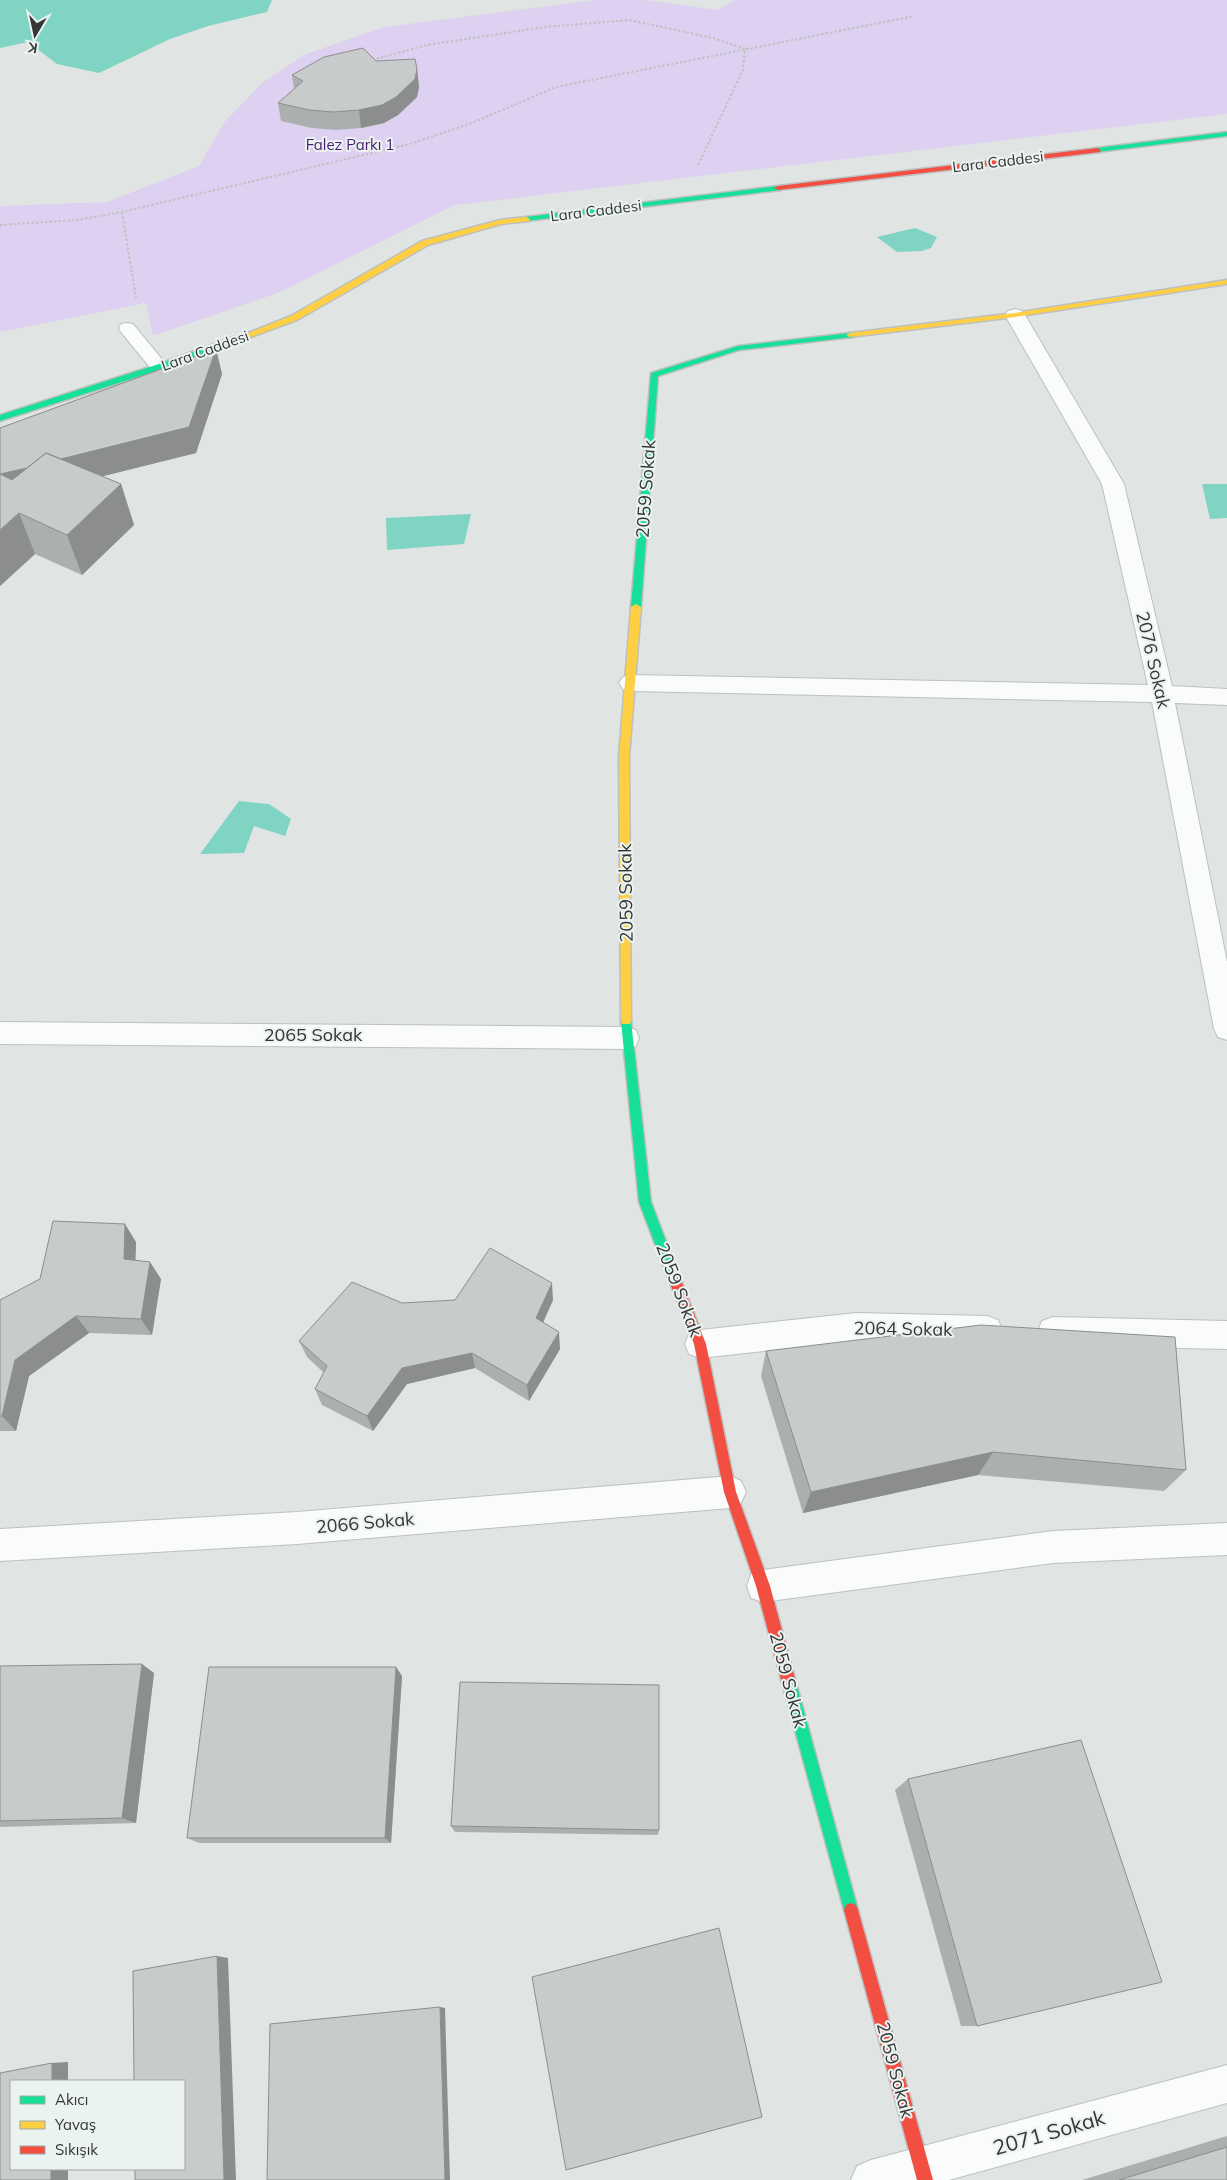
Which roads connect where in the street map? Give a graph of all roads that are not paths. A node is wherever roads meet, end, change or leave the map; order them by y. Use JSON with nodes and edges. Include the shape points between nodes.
{"nodes":[{"id":1,"x":1227,"y":134,"type":"edge"},
{"id":2,"x":1227,"y":282,"type":"edge"},
{"id":3,"x":1015,"y":315,"type":"junction"},
{"id":4,"x":127,"y":328,"type":"dead end"},
{"id":5,"x":159,"y":367,"type":"junction"},
{"id":6,"x":0,"y":418,"type":"edge"},
{"id":7,"x":631,"y":683,"type":"junction"},
{"id":8,"x":1162,"y":694,"type":"junction"},
{"id":9,"x":1227,"y":697,"type":"edge"},
{"id":10,"x":1227,"y":1029,"type":"edge"},
{"id":11,"x":0,"y":1033,"type":"edge"},
{"id":12,"x":626,"y":1038,"type":"junction"},
{"id":13,"x":1227,"y":1335,"type":"edge"},
{"id":14,"x":700,"y":1344,"type":"junction"},
{"id":15,"x":730,"y":1492,"type":"junction"},
{"id":16,"x":1227,"y":1539,"type":"edge"},
{"id":17,"x":0,"y":1545,"type":"edge"},
{"id":18,"x":763,"y":1586,"type":"junction"},
{"id":19,"x":1227,"y":2084,"type":"edge"},
{"id":20,"x":924,"y":2174,"type":"edge"},
{"id":21,"x":871,"y":2180,"type":"edge"}],
"edges":[{"from":1,"to":5,"type":"street","name":"Lara Caddesi","via":[[500,222],[425,243],[294,318]]},
{"from":2,"to":3,"type":"street"},
{"from":3,"to":7,"type":"street","name":"2059 Sokak","via":[[738,348],[654,375]]},
{"from":3,"to":8,"type":"street","name":"2076 Sokak","via":[[1113,484]]},
{"from":4,"to":5,"type":"lane"},
{"from":5,"to":6,"type":"street","name":"Lara Caddesi"},
{"from":7,"to":8,"type":"street"},
{"from":7,"to":12,"type":"street","name":"2059 Sokak","via":[[624,757]]},
{"from":8,"to":9,"type":"street"},
{"from":8,"to":10,"type":"street","name":"2076 Sokak"},
{"from":11,"to":12,"type":"street","name":"2065 Sokak"},
{"from":12,"to":14,"type":"street","name":"2059 Sokak","via":[[645,1202]]},
{"from":13,"to":14,"type":"street","name":"2064 Sokak","via":[[856,1327]]},
{"from":14,"to":15,"type":"street","name":"2059 Sokak"},
{"from":15,"to":17,"type":"street","name":"2066 Sokak","via":[[297,1528]]},
{"from":15,"to":18,"type":"street","name":"2059 Sokak"},
{"from":16,"to":18,"type":"street","via":[[1053,1547]]},
{"from":18,"to":20,"type":"street","name":"2059 Sokak"},
{"from":19,"to":20,"type":"street","name":"2071 Sokak"},
{"from":20,"to":21,"type":"street","name":"2071 Sokak"}]}
